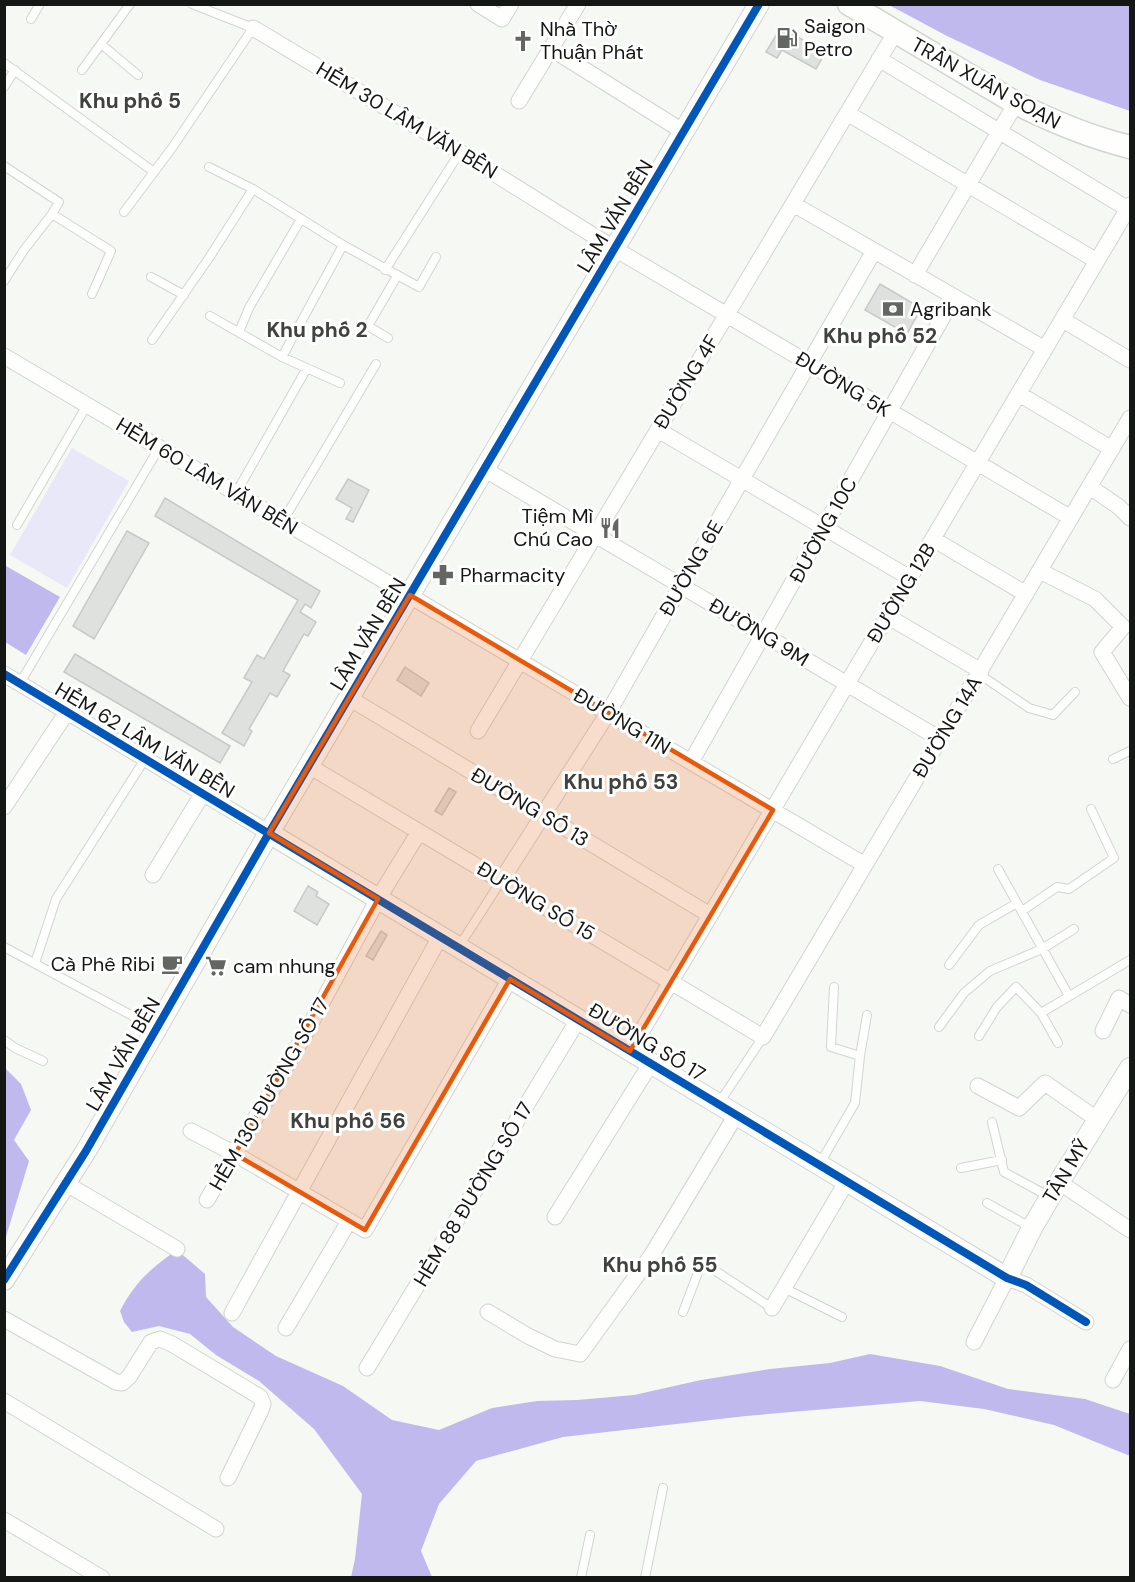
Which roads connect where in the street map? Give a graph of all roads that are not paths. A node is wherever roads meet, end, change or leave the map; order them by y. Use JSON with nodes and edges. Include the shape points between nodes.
{"nodes":[{"id":1,"x":40,"y":4,"type":"edge"},
{"id":2,"x":130,"y":4,"type":"edge"},
{"id":3,"x":192,"y":4,"type":"edge"},
{"id":4,"x":478,"y":4,"type":"edge"},
{"id":5,"x":511,"y":4,"type":"edge"},
{"id":6,"x":578,"y":4,"type":"edge"},
{"id":7,"x":759,"y":4,"type":"edge"},
{"id":8,"x":849,"y":4,"type":"edge"},
{"id":9,"x":31,"y":19,"type":"dead end"},
{"id":10,"x":254,"y":28,"type":"junction"},
{"id":11,"x":895,"y":33,"type":"junction"},
{"id":12,"x":101,"y":44,"type":"junction"},
{"id":13,"x":550,"y":48,"type":"junction"},
{"id":14,"x":879,"y":59,"type":"junction"},
{"id":15,"x":4,"y":63,"type":"edge"},
{"id":16,"x":15,"y":70,"type":"junction"},
{"id":17,"x":82,"y":70,"type":"dead end"},
{"id":18,"x":138,"y":75,"type":"dead end"},
{"id":19,"x":4,"y":87,"type":"edge"},
{"id":20,"x":519,"y":101,"type":"dead end"},
{"id":21,"x":1016,"y":103,"type":"junction"},
{"id":22,"x":847,"y":113,"type":"junction"},
{"id":23,"x":999,"y":131,"type":"junction"},
{"id":24,"x":684,"y":132,"type":"junction"},
{"id":25,"x":1131,"y":147,"type":"edge"},
{"id":26,"x":460,"y":152,"type":"junction"},
{"id":27,"x":4,"y":166,"type":"edge"},
{"id":28,"x":209,"y":166,"type":"dead end"},
{"id":29,"x":154,"y":172,"type":"junction"},
{"id":30,"x":968,"y":184,"type":"junction"},
{"id":31,"x":253,"y":189,"type":"junction"},
{"id":32,"x":793,"y":204,"type":"junction"},
{"id":33,"x":1129,"y":207,"type":"edge"},
{"id":34,"x":124,"y":212,"type":"dead end"},
{"id":35,"x":52,"y":213,"type":"junction"},
{"id":36,"x":301,"y":219,"type":"junction"},
{"id":37,"x":343,"y":245,"type":"junction"},
{"id":38,"x":615,"y":249,"type":"junction"},
{"id":39,"x":874,"y":251,"type":"junction"},
{"id":40,"x":436,"y":257,"type":"dead end"},
{"id":41,"x":1097,"y":261,"type":"junction"},
{"id":42,"x":385,"y":270,"type":"junction"},
{"id":43,"x":915,"y":275,"type":"junction"},
{"id":44,"x":397,"y":276,"type":"junction"},
{"id":45,"x":151,"y":277,"type":"dead end"},
{"id":46,"x":4,"y":281,"type":"edge"},
{"id":47,"x":92,"y":294,"type":"dead end"},
{"id":48,"x":184,"y":295,"type":"junction"},
{"id":49,"x":954,"y":297,"type":"junction"},
{"id":50,"x":726,"y":315,"type":"junction"},
{"id":51,"x":210,"y":316,"type":"dead end"},
{"id":52,"x":1062,"y":320,"type":"junction"},
{"id":53,"x":239,"y":332,"type":"junction"},
{"id":54,"x":388,"y":338,"type":"dead end"},
{"id":55,"x":152,"y":340,"type":"dead end"},
{"id":56,"x":1045,"y":349,"type":"junction"},
{"id":57,"x":4,"y":356,"type":"edge"},
{"id":58,"x":282,"y":357,"type":"junction"},
{"id":59,"x":1131,"y":360,"type":"edge"},
{"id":60,"x":375,"y":364,"type":"dead end"},
{"id":61,"x":809,"y":364,"type":"junction"},
{"id":62,"x":307,"y":368,"type":"junction"},
{"id":63,"x":340,"y":383,"type":"dead end"},
{"id":64,"x":1019,"y":394,"type":"junction"},
{"id":65,"x":87,"y":405,"type":"junction"},
{"id":66,"x":890,"y":411,"type":"junction"},
{"id":67,"x":1131,"y":418,"type":"edge"},
{"id":68,"x":658,"y":430,"type":"junction"},
{"id":69,"x":159,"y":448,"type":"junction"},
{"id":70,"x":1112,"y":449,"type":"junction"},
{"id":71,"x":978,"y":463,"type":"junction"},
{"id":72,"x":484,"y":469,"type":"junction"},
{"id":73,"x":741,"y":479,"type":"junction"},
{"id":74,"x":1090,"y":487,"type":"junction"},
{"id":75,"x":236,"y":493,"type":"junction"},
{"id":76,"x":1071,"y":518,"type":"junction"},
{"id":77,"x":1131,"y":518,"type":"edge"},
{"id":78,"x":283,"y":521,"type":"junction"},
{"id":79,"x":17,"y":525,"type":"dead end"},
{"id":80,"x":824,"y":527,"type":"junction"},
{"id":81,"x":595,"y":535,"type":"junction"},
{"id":82,"x":933,"y":539,"type":"junction"},
{"id":83,"x":1040,"y":571,"type":"junction"},
{"id":84,"x":910,"y":578,"type":"junction"},
{"id":85,"x":681,"y":586,"type":"junction"},
{"id":86,"x":1026,"y":594,"type":"junction"},
{"id":87,"x":410,"y":596,"type":"junction"},
{"id":88,"x":887,"y":616,"type":"junction"},
{"id":89,"x":1127,"y":627,"type":"edge"},
{"id":90,"x":763,"y":635,"type":"junction"},
{"id":91,"x":520,"y":661,"type":"junction"},
{"id":92,"x":980,"y":672,"type":"junction"},
{"id":93,"x":4,"y":674,"type":"edge"},
{"id":94,"x":20,"y":683,"type":"junction"},
{"id":95,"x":847,"y":684,"type":"junction"},
{"id":96,"x":1075,"y":692,"type":"dead end"},
{"id":97,"x":349,"y":698,"type":"junction"},
{"id":98,"x":1131,"y":698,"type":"edge"},
{"id":99,"x":67,"y":712,"type":"junction"},
{"id":100,"x":608,"y":713,"type":"junction"},
{"id":101,"x":478,"y":731,"type":"dead end"},
{"id":102,"x":940,"y":739,"type":"junction"},
{"id":103,"x":1131,"y":751,"type":"edge"},
{"id":104,"x":145,"y":759,"type":"junction"},
{"id":105,"x":1113,"y":759,"type":"dead end"},
{"id":106,"x":691,"y":762,"type":"junction"},
{"id":107,"x":309,"y":766,"type":"junction"},
{"id":108,"x":202,"y":794,"type":"junction"},
{"id":109,"x":4,"y":807,"type":"edge"},
{"id":110,"x":1091,"y":809,"type":"dead end"},
{"id":111,"x":773,"y":810,"type":"junction"},
{"id":112,"x":543,"y":815,"type":"junction"},
{"id":113,"x":419,"y":832,"type":"junction"},
{"id":114,"x":269,"y":833,"type":"junction"},
{"id":115,"x":865,"y":865,"type":"junction"},
{"id":116,"x":999,"y":869,"type":"dead end"},
{"id":117,"x":153,"y":875,"type":"dead end"},
{"id":118,"x":501,"y":881,"type":"junction"},
{"id":119,"x":378,"y":899,"type":"junction"},
{"id":120,"x":1017,"y":903,"type":"junction"},
{"id":121,"x":1022,"y":911,"type":"junction"},
{"id":122,"x":710,"y":915,"type":"junction"},
{"id":123,"x":1074,"y":929,"type":"dead end"},
{"id":124,"x":440,"y":937,"type":"junction"},
{"id":125,"x":4,"y":947,"type":"edge"},
{"id":126,"x":458,"y":948,"type":"junction"},
{"id":127,"x":1042,"y":949,"type":"junction"},
{"id":128,"x":1131,"y":960,"type":"edge"},
{"id":129,"x":35,"y":963,"type":"junction"},
{"id":130,"x":949,"y":964,"type":"dead end"},
{"id":131,"x":510,"y":979,"type":"junction"},
{"id":132,"x":671,"y":982,"type":"junction"},
{"id":133,"x":834,"y":987,"type":"dead end"},
{"id":134,"x":1069,"y":996,"type":"junction"},
{"id":135,"x":1131,"y":1005,"type":"edge"},
{"id":136,"x":1041,"y":1013,"type":"junction"},
{"id":137,"x":867,"y":1015,"type":"dead end"},
{"id":138,"x":578,"y":1020,"type":"junction"},
{"id":139,"x":939,"y":1027,"type":"dead end"},
{"id":140,"x":156,"y":1029,"type":"junction"},
{"id":141,"x":1103,"y":1031,"type":"dead end"},
{"id":142,"x":979,"y":1036,"type":"dead end"},
{"id":143,"x":764,"y":1037,"type":"junction"},
{"id":144,"x":4,"y":1040,"type":"edge"},
{"id":145,"x":1058,"y":1043,"type":"dead end"},
{"id":146,"x":630,"y":1051,"type":"junction"},
{"id":147,"x":860,"y":1056,"type":"junction"},
{"id":148,"x":43,"y":1061,"type":"dead end"},
{"id":149,"x":651,"y":1063,"type":"junction"},
{"id":150,"x":1131,"y":1068,"type":"edge"},
{"id":151,"x":978,"y":1086,"type":"dead end"},
{"id":152,"x":1125,"y":1091,"type":"edge"},
{"id":153,"x":718,"y":1104,"type":"junction"},
{"id":154,"x":736,"y":1115,"type":"junction"},
{"id":155,"x":1098,"y":1120,"type":"junction"},
{"id":156,"x":992,"y":1122,"type":"dead end"},
{"id":157,"x":191,"y":1131,"type":"dead end"},
{"id":158,"x":235,"y":1154,"type":"junction"},
{"id":159,"x":1002,"y":1160,"type":"junction"},
{"id":160,"x":819,"y":1165,"type":"junction"},
{"id":161,"x":961,"y":1168,"type":"dead end"},
{"id":162,"x":847,"y":1181,"type":"junction"},
{"id":163,"x":65,"y":1183,"type":"junction"},
{"id":164,"x":1055,"y":1189,"type":"junction"},
{"id":165,"x":299,"y":1192,"type":"junction"},
{"id":166,"x":207,"y":1200,"type":"dead end"},
{"id":167,"x":987,"y":1203,"type":"dead end"},
{"id":168,"x":555,"y":1217,"type":"dead end"},
{"id":169,"x":349,"y":1221,"type":"junction"},
{"id":170,"x":1032,"y":1228,"type":"junction"},
{"id":171,"x":1131,"y":1230,"type":"edge"},
{"id":172,"x":177,"y":1249,"type":"dead end"},
{"id":173,"x":1007,"y":1278,"type":"junction"},
{"id":174,"x":4,"y":1280,"type":"edge"},
{"id":175,"x":784,"y":1288,"type":"junction"},
{"id":176,"x":772,"y":1308,"type":"joint"},
{"id":177,"x":488,"y":1312,"type":"dead end"},
{"id":178,"x":683,"y":1312,"type":"dead end"},
{"id":179,"x":232,"y":1313,"type":"dead end"},
{"id":180,"x":842,"y":1317,"type":"dead end"},
{"id":181,"x":4,"y":1319,"type":"edge"},
{"id":182,"x":1086,"y":1322,"type":"dead end"},
{"id":183,"x":286,"y":1328,"type":"dead end"},
{"id":184,"x":974,"y":1342,"type":"dead end"},
{"id":185,"x":1131,"y":1349,"type":"edge"},
{"id":186,"x":367,"y":1368,"type":"dead end"},
{"id":187,"x":1113,"y":1380,"type":"dead end"},
{"id":188,"x":4,"y":1401,"type":"edge"},
{"id":189,"x":228,"y":1478,"type":"dead end"},
{"id":190,"x":663,"y":1488,"type":"dead end"},
{"id":191,"x":4,"y":1520,"type":"edge"},
{"id":192,"x":216,"y":1529,"type":"dead end"},
{"id":193,"x":590,"y":1535,"type":"dead end"},
{"id":194,"x":102,"y":1578,"type":"edge"},
{"id":195,"x":581,"y":1578,"type":"edge"},
{"id":196,"x":645,"y":1578,"type":"edge"}],
"edges":[{"from":1,"to":9,"type":"lane"},
{"from":2,"to":12,"type":"lane"},
{"from":3,"to":10,"type":"lane","name":"HẺM 30 LÂM VĂN BỀN"},
{"from":4,"to":5,"type":"street","via":[[502,19]]},
{"from":6,"to":13,"type":"street"},
{"from":7,"to":24,"type":"street","name":"LÂM VĂN BỀN"},
{"from":8,"to":11,"type":"main road","name":"TRẦN XUÂN SOẠN"},
{"from":10,"to":26,"type":"street","name":"HẺM 30 LÂM VĂN BỀN"},
{"from":10,"to":29,"type":"lane"},
{"from":11,"to":14,"type":"street","name":"ĐƯỜNG 4F"},
{"from":11,"to":21,"type":"main road","name":"TRẦN XUÂN SOẠN"},
{"from":12,"to":17,"type":"lane"},
{"from":12,"to":18,"type":"lane"},
{"from":13,"to":20,"type":"street"},
{"from":13,"to":24,"type":"street"},
{"from":14,"to":22,"type":"street","name":"ĐƯỜNG 4F"},
{"from":14,"to":23,"type":"street"},
{"from":15,"to":16,"type":"lane"},
{"from":16,"to":19,"type":"lane"},
{"from":16,"to":29,"type":"lane"},
{"from":21,"to":23,"type":"street"},
{"from":21,"to":25,"type":"main road","name":"TRẦN XUÂN SOẠN","via":[[1065,127]]},
{"from":22,"to":30,"type":"street"},
{"from":22,"to":32,"type":"street","name":"ĐƯỜNG 4F"},
{"from":23,"to":30,"type":"street"},
{"from":23,"to":33,"type":"street"},
{"from":24,"to":38,"type":"street","name":"LÂM VĂN BỀN"},
{"from":26,"to":38,"type":"street","name":"HẺM 30 LÂM VĂN BỀN"},
{"from":26,"to":42,"type":"lane"},
{"from":27,"to":35,"type":"lane","via":[[59,202]]},
{"from":28,"to":31,"type":"lane"},
{"from":29,"to":34,"type":"lane"},
{"from":30,"to":41,"type":"street"},
{"from":30,"to":43,"type":"street"},
{"from":31,"to":36,"type":"lane"},
{"from":31,"to":48,"type":"lane"},
{"from":32,"to":39,"type":"street"},
{"from":32,"to":50,"type":"street","name":"ĐƯỜNG 4F"},
{"from":33,"to":41,"type":"street","name":"ĐƯỜNG 12B"},
{"from":35,"to":46,"type":"lane"},
{"from":35,"to":47,"type":"lane","via":[[111,251]]},
{"from":36,"to":37,"type":"lane"},
{"from":36,"to":53,"type":"lane"},
{"from":37,"to":42,"type":"lane"},
{"from":37,"to":58,"type":"lane"},
{"from":38,"to":50,"type":"street","name":"ĐƯỜNG 5K"},
{"from":38,"to":72,"type":"street","name":"LÂM VĂN BỀN"},
{"from":39,"to":43,"type":"street"},
{"from":39,"to":61,"type":"street","name":"ĐƯỜNG 6E"},
{"from":40,"to":44,"type":"lane","via":[[418,287]]},
{"from":41,"to":52,"type":"street","name":"ĐƯỜNG 12B"},
{"from":42,"to":44,"type":"lane"},
{"from":43,"to":49,"type":"street"},
{"from":44,"to":54,"type":"lane","via":[[368,326]]},
{"from":45,"to":48,"type":"lane"},
{"from":48,"to":55,"type":"lane"},
{"from":49,"to":56,"type":"street"},
{"from":49,"to":66,"type":"street","name":"ĐƯỜNG 10C"},
{"from":50,"to":61,"type":"street","name":"ĐƯỜNG 5K"},
{"from":50,"to":68,"type":"street","name":"ĐƯỜNG 4F"},
{"from":51,"to":53,"type":"lane"},
{"from":52,"to":56,"type":"street","name":"ĐƯỜNG 12B"},
{"from":52,"to":59,"type":"street"},
{"from":53,"to":58,"type":"lane"},
{"from":56,"to":64,"type":"street","name":"ĐƯỜNG 12B"},
{"from":57,"to":65,"type":"street","name":"HẺM 60 LÂM VĂN BỀN"},
{"from":58,"to":62,"type":"lane"},
{"from":60,"to":78,"type":"lane"},
{"from":61,"to":66,"type":"street","name":"ĐƯỜNG 5K"},
{"from":61,"to":73,"type":"street","name":"ĐƯỜNG 6E"},
{"from":62,"to":63,"type":"lane"},
{"from":62,"to":75,"type":"lane"},
{"from":64,"to":70,"type":"street"},
{"from":64,"to":71,"type":"street","name":"ĐƯỜNG 12B"},
{"from":65,"to":69,"type":"street","name":"HẺM 60 LÂM VĂN BỀN"},
{"from":65,"to":79,"type":"lane"},
{"from":66,"to":71,"type":"street","name":"ĐƯỜNG 5K"},
{"from":66,"to":80,"type":"street","name":"ĐƯỜNG 10C"},
{"from":67,"to":70,"type":"street","name":"ĐƯỜNG 14A"},
{"from":68,"to":73,"type":"street"},
{"from":68,"to":81,"type":"street","name":"ĐƯỜNG 4F"},
{"from":69,"to":75,"type":"street","name":"HẺM 60 LÂM VĂN BỀN"},
{"from":69,"to":94,"type":"lane"},
{"from":70,"to":74,"type":"street","name":"ĐƯỜNG 14A"},
{"from":71,"to":76,"type":"street","name":"ĐƯỜNG 5K"},
{"from":71,"to":82,"type":"street","name":"ĐƯỜNG 12B"},
{"from":72,"to":81,"type":"street","name":"ĐƯỜNG 9M"},
{"from":72,"to":87,"type":"street","name":"LÂM VĂN BỀN"},
{"from":73,"to":80,"type":"street"},
{"from":73,"to":85,"type":"street","name":"ĐƯỜNG 6E"},
{"from":74,"to":76,"type":"street","name":"ĐƯỜNG 14A"},
{"from":74,"to":77,"type":"street"},
{"from":75,"to":78,"type":"street","name":"HẺM 60 LÂM VĂN BỀN"},
{"from":76,"to":83,"type":"street","name":"ĐƯỜNG 14A"},
{"from":78,"to":87,"type":"street","name":"HẺM 60 LÂM VĂN BỀN"},
{"from":80,"to":84,"type":"street"},
{"from":80,"to":90,"type":"street","name":"ĐƯỜNG 10C"},
{"from":81,"to":85,"type":"street","name":"ĐƯỜNG 9M"},
{"from":81,"to":91,"type":"street","name":"ĐƯỜNG 4F"},
{"from":82,"to":84,"type":"street","name":"ĐƯỜNG 12B"},
{"from":82,"to":86,"type":"street"},
{"from":83,"to":86,"type":"street","name":"ĐƯỜNG 14A"},
{"from":83,"to":89,"type":"street","via":[[1095,599]]},
{"from":84,"to":88,"type":"street","name":"ĐƯỜNG 12B"},
{"from":85,"to":90,"type":"street","name":"ĐƯỜNG 9M"},
{"from":85,"to":100,"type":"street","name":"ĐƯỜNG 6E"},
{"from":86,"to":92,"type":"street","name":"ĐƯỜNG 14A"},
{"from":87,"to":91,"type":"street","name":"ĐƯỜNG 11N"},
{"from":87,"to":97,"type":"street","name":"LÂM VĂN BỀN"},
{"from":88,"to":92,"type":"street"},
{"from":88,"to":95,"type":"street","name":"ĐƯỜNG 12B"},
{"from":89,"to":98,"type":"street","via":[[1102,652]]},
{"from":90,"to":95,"type":"street","name":"ĐƯỜNG 9M"},
{"from":90,"to":106,"type":"street","name":"ĐƯỜNG 10C"},
{"from":91,"to":100,"type":"street","name":"ĐƯỜNG 11N"},
{"from":91,"to":101,"type":"street","name":"ĐƯỜNG 4F"},
{"from":92,"to":96,"type":"lane","via":[[1029,708],[1053,715]]},
{"from":92,"to":102,"type":"street","name":"ĐƯỜNG 14A"},
{"from":93,"to":94,"type":"street","name":"HẺM 62 LÂM VĂN BỀN"},
{"from":94,"to":99,"type":"street","name":"HẺM 62 LÂM VĂN BỀN"},
{"from":95,"to":102,"type":"street","name":"ĐƯỜNG 9M"},
{"from":95,"to":111,"type":"street","name":"ĐƯỜNG 12B"},
{"from":97,"to":107,"type":"street","name":"LÂM VĂN BỀN"},
{"from":97,"to":112,"type":"street","name":"ĐƯỜNG SỐ 13"},
{"from":99,"to":104,"type":"street","name":"HẺM 62 LÂM VĂN BỀN"},
{"from":99,"to":109,"type":"street"},
{"from":100,"to":106,"type":"street","name":"ĐƯỜNG 11N"},
{"from":100,"to":112,"type":"street","name":"ĐƯỜNG 6E"},
{"from":102,"to":115,"type":"street","name":"ĐƯỜNG 14A"},
{"from":103,"to":105,"type":"lane"},
{"from":104,"to":108,"type":"street","name":"HẺM 62 LÂM VĂN BỀN"},
{"from":104,"to":129,"type":"lane","via":[[56,899]]},
{"from":106,"to":111,"type":"street","name":"ĐƯỜNG 11N"},
{"from":107,"to":113,"type":"street","name":"ĐƯỜNG SỐ 15"},
{"from":107,"to":114,"type":"street","name":"LÂM VĂN BỀN"},
{"from":108,"to":114,"type":"street","name":"HẺM 62 LÂM VĂN BỀN"},
{"from":108,"to":117,"type":"street"},
{"from":110,"to":121,"type":"lane","via":[[1114,858],[1069,889],[1057,887]]},
{"from":111,"to":115,"type":"street","name":"ĐƯỜNG 11N"},
{"from":111,"to":122,"type":"street","name":"ĐƯỜNG 12B"},
{"from":112,"to":118,"type":"street","name":"ĐƯỜNG 6E"},
{"from":112,"to":122,"type":"street","name":"ĐƯỜNG SỐ 13"},
{"from":113,"to":118,"type":"street","name":"ĐƯỜNG SỐ 15"},
{"from":113,"to":119,"type":"street","name":"HẺM 130 ĐƯỜNG SỐ 17"},
{"from":114,"to":119,"type":"street","name":"ĐƯỜNG SỐ 17"},
{"from":114,"to":140,"type":"street","name":"LÂM VĂN BỀN"},
{"from":115,"to":143,"type":"street","name":"ĐƯỜNG 14A"},
{"from":116,"to":120,"type":"lane"},
{"from":118,"to":126,"type":"lane"},
{"from":118,"to":132,"type":"street","name":"ĐƯỜNG SỐ 15"},
{"from":119,"to":124,"type":"street","name":"ĐƯỜNG SỐ 17"},
{"from":119,"to":158,"type":"street","name":"HẺM 130 ĐƯỜNG SỐ 17","via":[[308,1030]]},
{"from":120,"to":121,"type":"lane"},
{"from":120,"to":130,"type":"lane","via":[[980,925]]},
{"from":121,"to":127,"type":"lane"},
{"from":122,"to":132,"type":"street","name":"ĐƯỜNG 12B"},
{"from":123,"to":127,"type":"lane"},
{"from":124,"to":126,"type":"street","name":"ĐƯỜNG SỐ 17"},
{"from":124,"to":165,"type":"street"},
{"from":125,"to":129,"type":"lane"},
{"from":126,"to":131,"type":"street","name":"ĐƯỜNG SỐ 17"},
{"from":127,"to":134,"type":"lane"},
{"from":127,"to":139,"type":"lane","via":[[990,972],[964,993]]},
{"from":128,"to":134,"type":"lane"},
{"from":129,"to":140,"type":"lane"},
{"from":131,"to":138,"type":"street","name":"ĐƯỜNG SỐ 17"},
{"from":131,"to":169,"type":"street","via":[[365,1230]]},
{"from":132,"to":143,"type":"street","name":"ĐƯỜNG SỐ 15"},
{"from":132,"to":146,"type":"street","name":"ĐƯỜNG 12B"},
{"from":133,"to":147,"type":"lane","via":[[831,1047]]},
{"from":134,"to":136,"type":"lane"},
{"from":135,"to":141,"type":"street","via":[[1119,998]]},
{"from":136,"to":142,"type":"lane","via":[[1016,987],[997,1007]]},
{"from":136,"to":145,"type":"lane"},
{"from":137,"to":147,"type":"lane"},
{"from":138,"to":146,"type":"street","name":"ĐƯỜNG SỐ 17"},
{"from":138,"to":186,"type":"street","name":"HẺM 88 ĐƯỜNG SỐ 17"},
{"from":140,"to":163,"type":"street","name":"LÂM VĂN BỀN"},
{"from":143,"to":153,"type":"lane"},
{"from":144,"to":148,"type":"lane"},
{"from":146,"to":149,"type":"street","name":"ĐƯỜNG SỐ 17"},
{"from":147,"to":160,"type":"lane","via":[[855,1102]]},
{"from":149,"to":153,"type":"street","name":"ĐƯỜNG SỐ 17"},
{"from":149,"to":168,"type":"street"},
{"from":150,"to":152,"type":"street","name":"TÂN MỸ"},
{"from":151,"to":155,"type":"street","via":[[1019,1108],[1045,1083]]},
{"from":152,"to":155,"type":"street","name":"TÂN MỸ"},
{"from":153,"to":154,"type":"street","name":"ĐƯỜNG SỐ 17"},
{"from":154,"to":160,"type":"street","name":"ĐƯỜNG SỐ 17"},
{"from":154,"to":177,"type":"street","via":[[651,1256],[580,1354],[528,1336]]},
{"from":155,"to":164,"type":"street","name":"TÂN MỸ"},
{"from":156,"to":159,"type":"lane"},
{"from":157,"to":158,"type":"street"},
{"from":158,"to":165,"type":"street"},
{"from":158,"to":166,"type":"street","name":"HẺM 130 ĐƯỜNG SỐ 17"},
{"from":159,"to":161,"type":"lane"},
{"from":159,"to":164,"type":"lane","via":[[1004,1172]]},
{"from":160,"to":162,"type":"street","name":"ĐƯỜNG SỐ 17"},
{"from":162,"to":173,"type":"street","name":"ĐƯỜNG SỐ 17"},
{"from":162,"to":175,"type":"street"},
{"from":163,"to":172,"type":"street"},
{"from":163,"to":174,"type":"street","name":"LÂM VĂN BỀN"},
{"from":164,"to":170,"type":"street","name":"TÂN MỸ"},
{"from":164,"to":171,"type":"street"},
{"from":165,"to":169,"type":"street"},
{"from":165,"to":179,"type":"street"},
{"from":167,"to":170,"type":"lane"},
{"from":169,"to":183,"type":"street"},
{"from":170,"to":173,"type":"street","name":"TÂN MỸ"},
{"from":173,"to":182,"type":"street","via":[[1026,1285]]},
{"from":173,"to":184,"type":"street"},
{"from":175,"to":176,"type":"street"},
{"from":175,"to":180,"type":"lane"},
{"from":176,"to":178,"type":"lane","via":[[702,1262]]},
{"from":181,"to":189,"type":"street","via":[[116,1383],[129,1377],[151,1342],[160,1339],[260,1398],[261,1410]]},
{"from":185,"to":187,"type":"street"},
{"from":188,"to":192,"type":"street"},
{"from":190,"to":196,"type":"lane"},
{"from":191,"to":194,"type":"street"},
{"from":193,"to":195,"type":"lane"}]}
